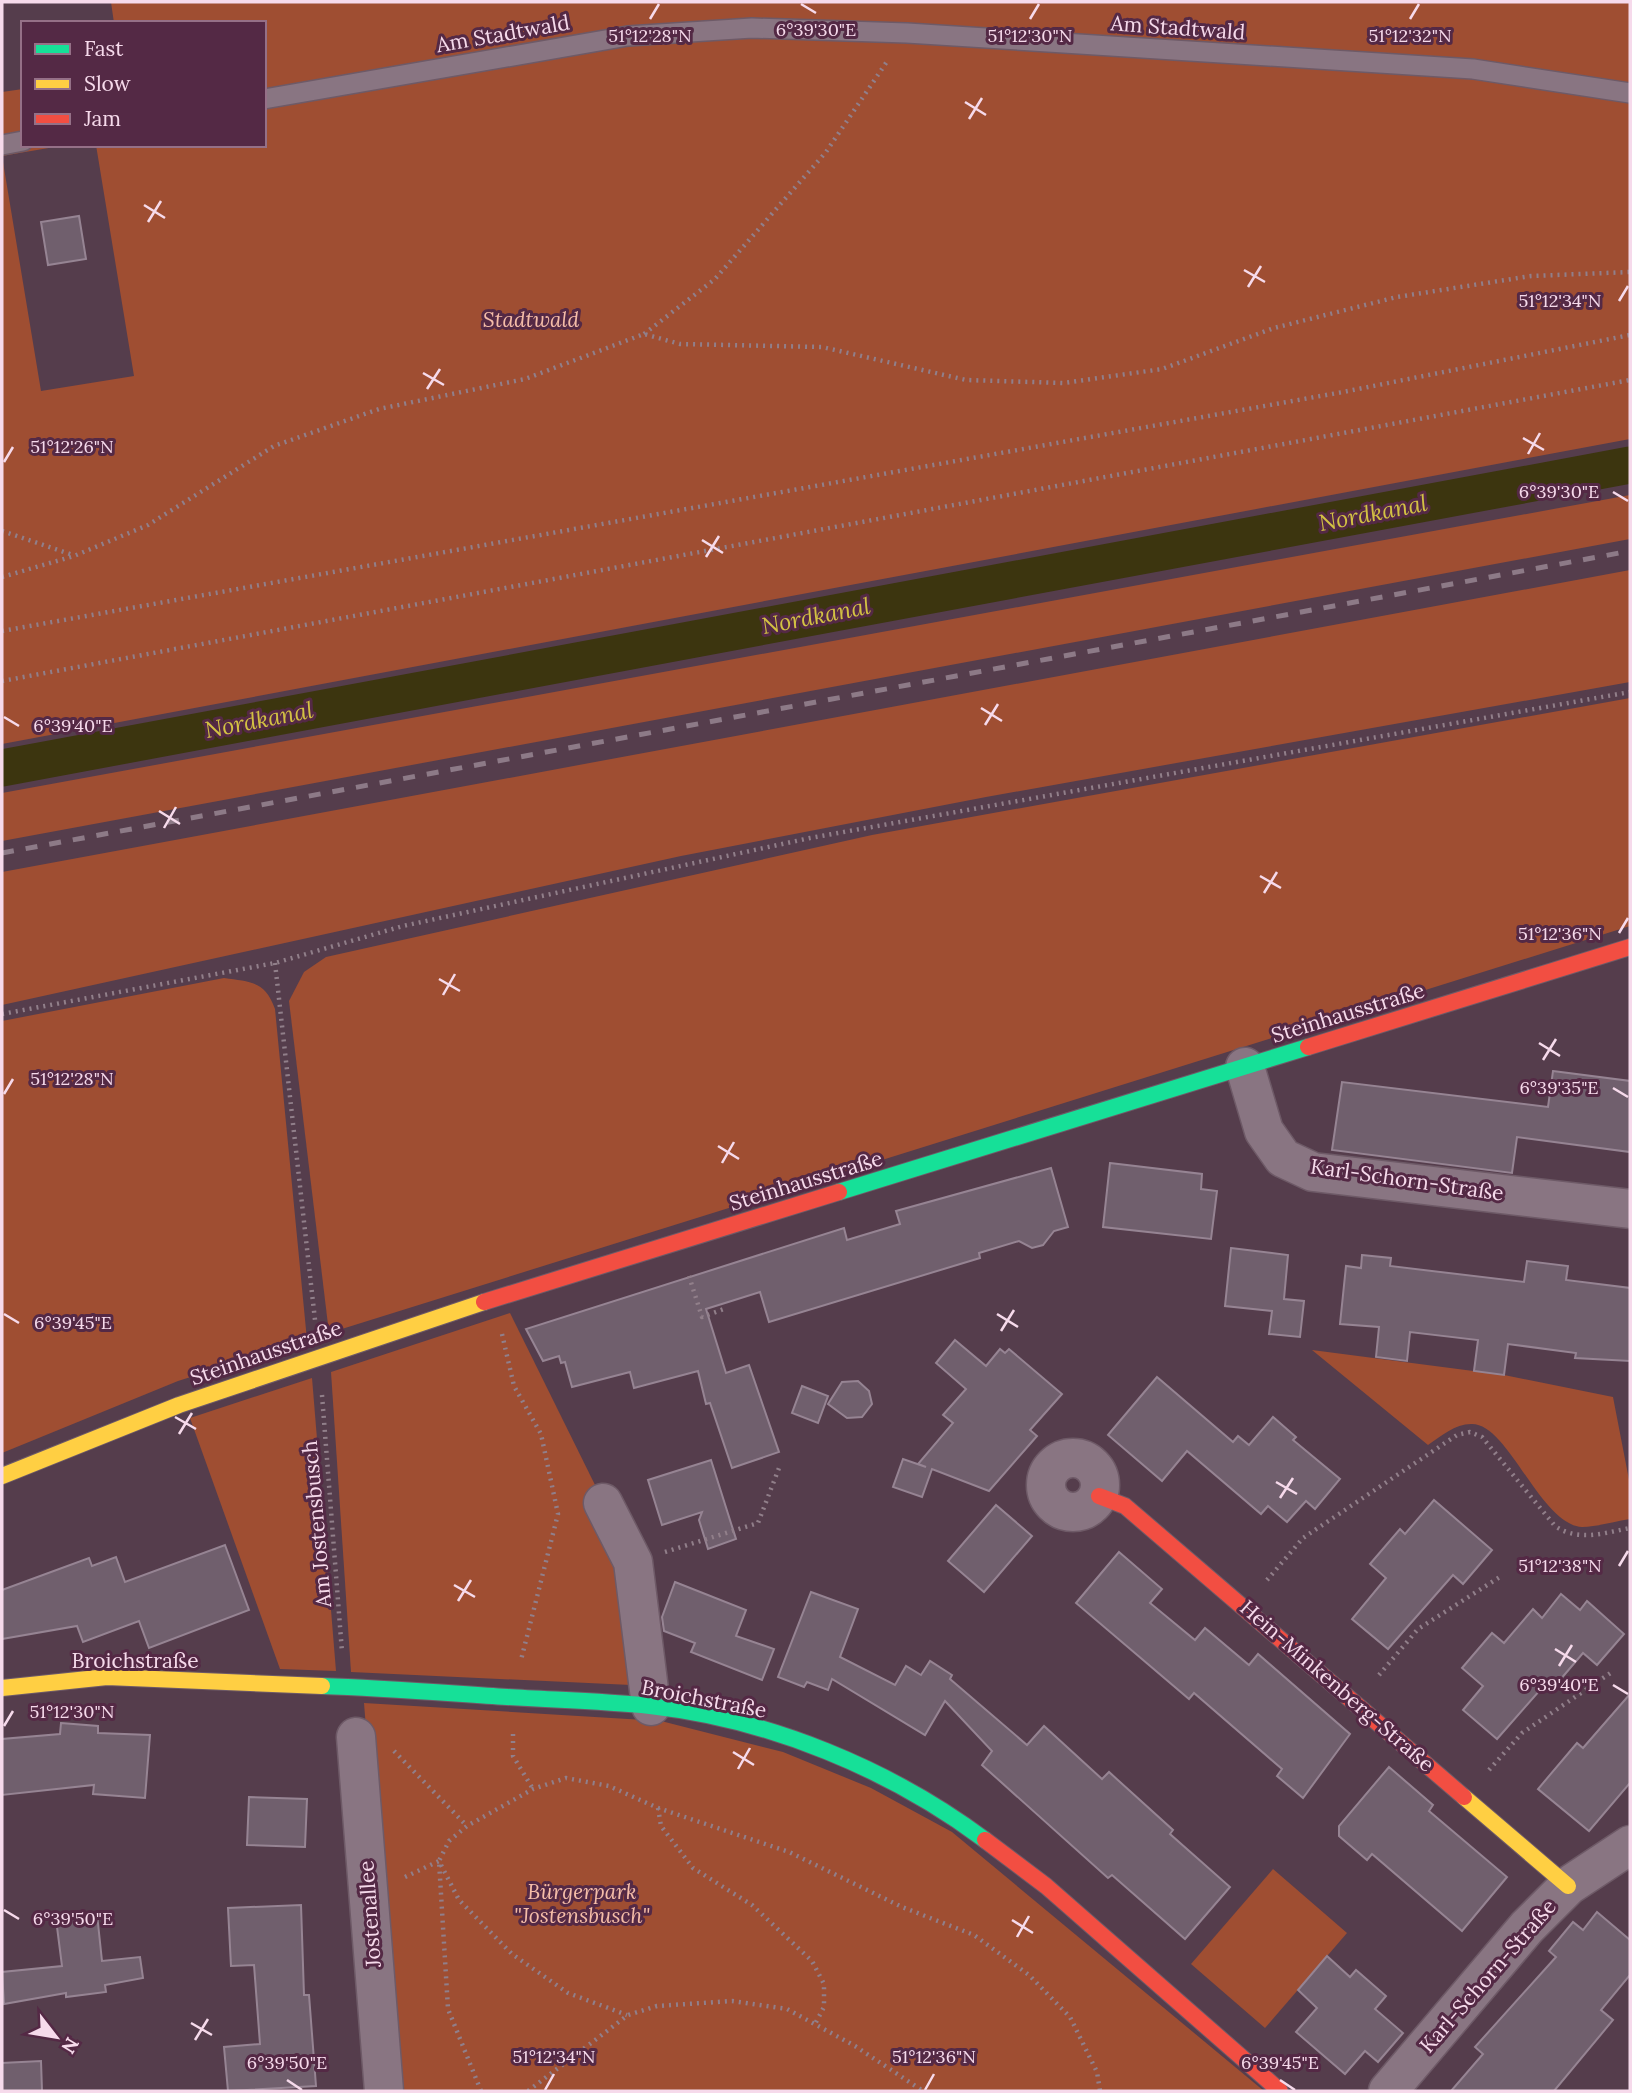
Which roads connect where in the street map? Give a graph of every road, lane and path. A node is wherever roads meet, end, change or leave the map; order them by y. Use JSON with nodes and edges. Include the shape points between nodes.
{"nodes":[{"id":1,"x":907,"y":33,"type":"junction"},
{"id":2,"x":1630,"y":93,"type":"edge"},
{"id":3,"x":266,"y":99,"type":"edge"},
{"id":4,"x":21,"y":141,"type":"edge"},
{"id":5,"x":2,"y":145,"type":"edge"},
{"id":6,"x":1630,"y":272,"type":"edge"},
{"id":7,"x":644,"y":334,"type":"junction"},
{"id":8,"x":1630,"y":335,"type":"edge"},
{"id":9,"x":1630,"y":380,"type":"edge"},
{"id":10,"x":2,"y":531,"type":"edge"},
{"id":11,"x":74,"y":556,"type":"junction"},
{"id":12,"x":2,"y":576,"type":"edge"},
{"id":13,"x":2,"y":631,"type":"edge"},
{"id":14,"x":2,"y":681,"type":"edge"},
{"id":15,"x":1630,"y":692,"type":"edge"},
{"id":16,"x":1630,"y":947,"type":"edge"},
{"id":17,"x":275,"y":963,"type":"junction"},
{"id":18,"x":2,"y":1014,"type":"edge"},
{"id":19,"x":1245,"y":1067,"type":"junction"},
{"id":20,"x":1630,"y":1209,"type":"edge"},
{"id":21,"x":678,"y":1242,"type":"junction"},
{"id":22,"x":494,"y":1299,"type":"junction"},
{"id":23,"x":724,"y":1309,"type":"dead end"},
{"id":24,"x":319,"y":1357,"type":"junction"},
{"id":25,"x":779,"y":1468,"type":"dead end"},
{"id":26,"x":2,"y":1476,"type":"edge"},
{"id":27,"x":1099,"y":1496,"type":"dead end"},
{"id":28,"x":603,"y":1503,"type":"dead end"},
{"id":29,"x":1630,"y":1528,"type":"edge"},
{"id":30,"x":633,"y":1562,"type":"junction"},
{"id":31,"x":1503,"y":1575,"type":"dead end"},
{"id":32,"x":1244,"y":1606,"type":"junction"},
{"id":33,"x":1612,"y":1672,"type":"dead end"},
{"id":34,"x":351,"y":1687,"type":"junction"},
{"id":35,"x":2,"y":1688,"type":"edge"},
{"id":36,"x":512,"y":1698,"type":"junction"},
{"id":37,"x":1356,"y":1703,"type":"junction"},
{"id":38,"x":650,"y":1706,"type":"junction"},
{"id":39,"x":374,"y":1742,"type":"joint"},
{"id":40,"x":533,"y":1789,"type":"junction"},
{"id":41,"x":1466,"y":1797,"type":"junction"},
{"id":42,"x":658,"y":1808,"type":"junction"},
{"id":43,"x":467,"y":1826,"type":"junction"},
{"id":44,"x":1630,"y":1845,"type":"edge"},
{"id":45,"x":439,"y":1861,"type":"junction"},
{"id":46,"x":1568,"y":1886,"type":"junction"},
{"id":47,"x":369,"y":1893,"type":"junction"},
{"id":48,"x":628,"y":2015,"type":"junction"},
{"id":49,"x":815,"y":2024,"type":"junction"},
{"id":50,"x":383,"y":2091,"type":"edge"},
{"id":51,"x":481,"y":2091,"type":"edge"},
{"id":52,"x":528,"y":2091,"type":"edge"},
{"id":53,"x":923,"y":2091,"type":"edge"},
{"id":54,"x":1100,"y":2091,"type":"edge"},
{"id":55,"x":1280,"y":2091,"type":"edge"},
{"id":56,"x":1388,"y":2091,"type":"edge"}],
"edges":[{"from":1,"to":2,"type":"lane","name":"Am Stadtwald","via":[[1474,69]]},
{"from":1,"to":3,"type":"lane","name":"Am Stadtwald","via":[[752,27],[628,36]]},
{"from":1,"to":7,"type":"path","via":[[817,162],[715,279]]},
{"from":4,"to":5,"type":"lane"},
{"from":6,"to":7,"type":"path","via":[[1531,276],[1397,297],[1274,328],[1162,369],[1064,383],[966,380],[822,347],[680,344]]},
{"from":7,"to":11,"type":"path","via":[[525,379],[379,409],[274,446],[148,525]]},
{"from":8,"to":13,"type":"path","via":[[1343,392]]},
{"from":9,"to":14,"type":"path"},
{"from":10,"to":11,"type":"path"},
{"from":11,"to":12,"type":"path"},
{"from":15,"to":17,"type":"path","via":[[810,838],[403,926]]},
{"from":16,"to":19,"type":"street","name":"Steinhausstraße"},
{"from":17,"to":18,"type":"path"},
{"from":17,"to":24,"type":"path","name":"Am Jostensbusch"},
{"from":19,"to":20,"type":"street","name":"Karl-Schorn-Straße","via":[[1264,1131],[1283,1158],[1313,1172]]},
{"from":19,"to":21,"type":"street","name":"Steinhausstraße"},
{"from":21,"to":22,"type":"street","name":"Steinhausstraße"},
{"from":21,"to":23,"type":"path","via":[[702,1317]]},
{"from":22,"to":24,"type":"street","name":"Steinhausstraße"},
{"from":22,"to":36,"type":"path","via":[[514,1386],[541,1434],[558,1514]]},
{"from":24,"to":26,"type":"street","name":"Steinhausstraße","via":[[179,1405]]},
{"from":24,"to":34,"type":"path","name":"Am Jostensbusch","via":[[344,1664]]},
{"from":25,"to":30,"type":"path","via":[[758,1523]]},
{"from":27,"to":32,"type":"street","name":"Hein-Minkenberg-Straße","via":[[1125,1506]]},
{"from":28,"to":30,"type":"street"},
{"from":29,"to":32,"type":"path","via":[[1566,1534],[1482,1437],[1470,1432],[1457,1435],[1303,1538]]},
{"from":30,"to":38,"type":"street"},
{"from":31,"to":37,"type":"path","via":[[1418,1629]]},
{"from":32,"to":37,"type":"street","name":"Hein-Minkenberg-Straße"},
{"from":33,"to":41,"type":"path","via":[[1522,1733]]},
{"from":34,"to":35,"type":"street","name":"Broichstraße","via":[[107,1678]]},
{"from":34,"to":36,"type":"street","name":"Broichstraße"},
{"from":36,"to":38,"type":"street","name":"Broichstraße"},
{"from":36,"to":40,"type":"path","via":[[513,1756]]},
{"from":37,"to":41,"type":"street","name":"Hein-Minkenberg-Straße"},
{"from":38,"to":55,"type":"street","name":"Broichstraße","via":[[791,1739],[876,1772],[957,1819],[1046,1886]]},
{"from":39,"to":43,"type":"path"},
{"from":39,"to":47,"type":"street","name":"Jostenallee"},
{"from":40,"to":42,"type":"path","via":[[566,1778],[591,1781]]},
{"from":40,"to":43,"type":"path"},
{"from":41,"to":46,"type":"street","name":"Hein-Minkenberg-Straße"},
{"from":42,"to":49,"type":"path","via":[[661,1826],[693,1868],[752,1905],[812,1961],[824,1984],[824,2007]]},
{"from":42,"to":54,"type":"path","via":[[789,1852],[902,1907],[974,1935],[1029,1975],[1070,2017],[1097,2072]]},
{"from":43,"to":45,"type":"path","via":[[450,1841]]},
{"from":44,"to":46,"type":"street","name":"Karl-Schorn-Straße"},
{"from":45,"to":47,"type":"path"},
{"from":45,"to":48,"type":"path","via":[[459,1900],[512,1954],[568,1993]]},
{"from":45,"to":51,"type":"path","via":[[448,2009]]},
{"from":46,"to":56,"type":"street","name":"Karl-Schorn-Straße","via":[[1527,1927]]},
{"from":47,"to":50,"type":"street","name":"Jostenallee"},
{"from":48,"to":49,"type":"path","via":[[657,2006],[732,2001],[787,2010]]},
{"from":48,"to":52,"type":"path"},
{"from":49,"to":53,"type":"path"}]}
